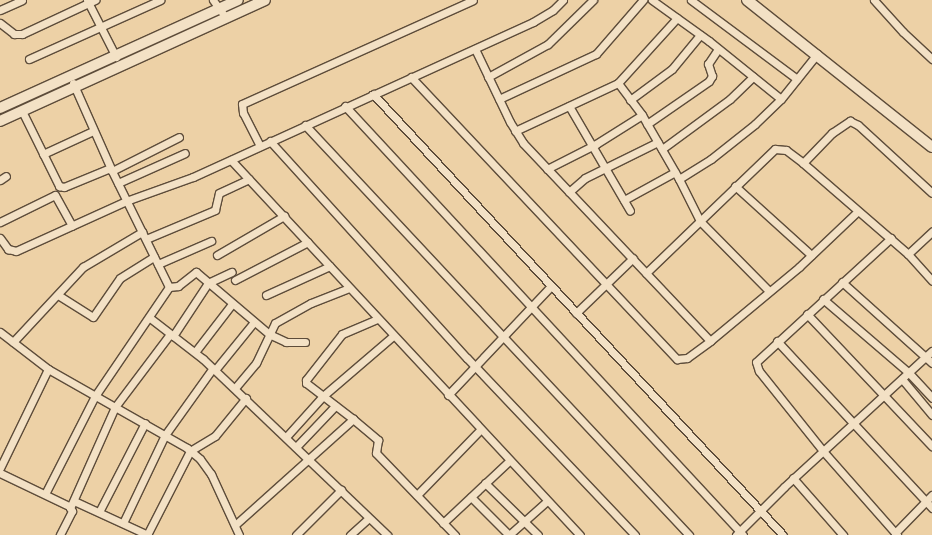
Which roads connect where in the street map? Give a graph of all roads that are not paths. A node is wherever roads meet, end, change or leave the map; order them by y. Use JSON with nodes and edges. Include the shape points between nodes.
{"nodes":[{"id":1,"x":22,"y":0,"type":"edge"},
{"id":2,"x":160,"y":0,"type":"edge"},
{"id":3,"x":213,"y":0,"type":"edge"},
{"id":4,"x":238,"y":0,"type":"edge"},
{"id":5,"x":265,"y":0,"type":"edge"},
{"id":6,"x":473,"y":0,"type":"edge"},
{"id":7,"x":563,"y":0,"type":"edge"},
{"id":8,"x":593,"y":0,"type":"edge"},
{"id":9,"x":643,"y":0,"type":"edge"},
{"id":10,"x":652,"y":0,"type":"edge"},
{"id":11,"x":691,"y":0,"type":"edge"},
{"id":12,"x":747,"y":0,"type":"edge"},
{"id":13,"x":874,"y":0,"type":"edge"},
{"id":14,"x":90,"y":1,"type":"edge"},
{"id":15,"x":220,"y":8,"type":"junction"},
{"id":16,"x":0,"y":10,"type":"edge"},
{"id":17,"x":226,"y":18,"type":"junction"},
{"id":18,"x":677,"y":18,"type":"junction"},
{"id":19,"x":0,"y":23,"type":"edge"},
{"id":20,"x":100,"y":27,"type":"junction"},
{"id":21,"x":700,"y":35,"type":"junction"},
{"id":22,"x":475,"y":49,"type":"junction"},
{"id":23,"x":718,"y":49,"type":"junction"},
{"id":24,"x":817,"y":54,"type":"junction"},
{"id":25,"x":116,"y":56,"type":"junction"},
{"id":26,"x":30,"y":59,"type":"dead end"},
{"id":27,"x":932,"y":59,"type":"edge"},
{"id":28,"x":70,"y":76,"type":"junction"},
{"id":29,"x":753,"y":76,"type":"junction"},
{"id":30,"x":411,"y":77,"type":"junction"},
{"id":31,"x":488,"y":77,"type":"junction"},
{"id":32,"x":797,"y":80,"type":"junction"},
{"id":33,"x":618,"y":83,"type":"junction"},
{"id":34,"x":75,"y":88,"type":"junction"},
{"id":35,"x":373,"y":94,"type":"junction"},
{"id":36,"x":498,"y":99,"type":"junction"},
{"id":37,"x":781,"y":99,"type":"junction"},
{"id":38,"x":630,"y":100,"type":"junction"},
{"id":39,"x":345,"y":106,"type":"junction"},
{"id":40,"x":569,"y":106,"type":"junction"},
{"id":41,"x":0,"y":107,"type":"edge"},
{"id":42,"x":22,"y":111,"type":"junction"},
{"id":43,"x":642,"y":115,"type":"junction"},
{"id":44,"x":0,"y":121,"type":"edge"},
{"id":45,"x":648,"y":124,"type":"junction"},
{"id":46,"x":305,"y":125,"type":"junction"},
{"id":47,"x":94,"y":131,"type":"junction"},
{"id":48,"x":515,"y":131,"type":"junction"},
{"id":49,"x":179,"y":137,"type":"dead end"},
{"id":50,"x":270,"y":141,"type":"junction"},
{"id":51,"x":658,"y":142,"type":"junction"},
{"id":52,"x":591,"y":145,"type":"junction"},
{"id":53,"x":260,"y":146,"type":"junction"},
{"id":54,"x":932,"y":147,"type":"edge"},
{"id":55,"x":662,"y":149,"type":"junction"},
{"id":56,"x":185,"y":153,"type":"dead end"},
{"id":57,"x":43,"y":154,"type":"junction"},
{"id":58,"x":231,"y":160,"type":"junction"},
{"id":59,"x":803,"y":163,"type":"junction"},
{"id":60,"x":604,"y":168,"type":"junction"},
{"id":61,"x":111,"y":169,"type":"junction"},
{"id":62,"x":547,"y":169,"type":"junction"},
{"id":63,"x":675,"y":172,"type":"junction"},
{"id":64,"x":249,"y":179,"type":"junction"},
{"id":65,"x":679,"y":179,"type":"junction"},
{"id":66,"x":118,"y":183,"type":"junction"},
{"id":67,"x":735,"y":186,"type":"junction"},
{"id":68,"x":569,"y":192,"type":"junction"},
{"id":69,"x":932,"y":192,"type":"edge"},
{"id":70,"x":624,"y":200,"type":"junction"},
{"id":71,"x":126,"y":201,"type":"junction"},
{"id":72,"x":630,"y":210,"type":"dead end"},
{"id":73,"x":858,"y":211,"type":"junction"},
{"id":74,"x":284,"y":216,"type":"junction"},
{"id":75,"x":700,"y":221,"type":"junction"},
{"id":76,"x":0,"y":222,"type":"edge"},
{"id":77,"x":72,"y":226,"type":"junction"},
{"id":78,"x":142,"y":232,"type":"junction"},
{"id":79,"x":932,"y":232,"type":"edge"},
{"id":80,"x":0,"y":238,"type":"edge"},
{"id":81,"x":891,"y":238,"type":"junction"},
{"id":82,"x":146,"y":240,"type":"junction"},
{"id":83,"x":211,"y":241,"type":"dead end"},
{"id":84,"x":308,"y":242,"type":"junction"},
{"id":85,"x":217,"y":254,"type":"dead end"},
{"id":86,"x":908,"y":254,"type":"junction"},
{"id":87,"x":811,"y":255,"type":"junction"},
{"id":88,"x":633,"y":258,"type":"junction"},
{"id":89,"x":156,"y":260,"type":"junction"},
{"id":90,"x":330,"y":266,"type":"junction"},
{"id":91,"x":232,"y":272,"type":"dead end"},
{"id":92,"x":646,"y":273,"type":"junction"},
{"id":93,"x":235,"y":280,"type":"dead end"},
{"id":94,"x":932,"y":281,"type":"edge"},
{"id":95,"x":842,"y":282,"type":"junction"},
{"id":96,"x":208,"y":283,"type":"junction"},
{"id":97,"x":551,"y":286,"type":"junction"},
{"id":98,"x":606,"y":286,"type":"junction"},
{"id":99,"x":169,"y":287,"type":"junction"},
{"id":100,"x":349,"y":288,"type":"junction"},
{"id":101,"x":769,"y":291,"type":"junction"},
{"id":102,"x":58,"y":295,"type":"junction"},
{"id":103,"x":266,"y":295,"type":"dead end"},
{"id":104,"x":823,"y":299,"type":"junction"},
{"id":105,"x":232,"y":304,"type":"junction"},
{"id":106,"x":530,"y":308,"type":"junction"},
{"id":107,"x":576,"y":312,"type":"junction"},
{"id":108,"x":807,"y":314,"type":"junction"},
{"id":109,"x":150,"y":318,"type":"junction"},
{"id":110,"x":378,"y":319,"type":"junction"},
{"id":111,"x":254,"y":322,"type":"junction"},
{"id":112,"x":0,"y":332,"type":"edge"},
{"id":113,"x":269,"y":334,"type":"junction"},
{"id":114,"x":171,"y":335,"type":"junction"},
{"id":115,"x":393,"y":336,"type":"junction"},
{"id":116,"x":502,"y":338,"type":"junction"},
{"id":117,"x":710,"y":341,"type":"junction"},
{"id":118,"x":777,"y":341,"type":"junction"},
{"id":119,"x":13,"y":342,"type":"junction"},
{"id":120,"x":305,"y":342,"type":"dead end"},
{"id":121,"x":932,"y":351,"type":"edge"},
{"id":122,"x":195,"y":352,"type":"junction"},
{"id":123,"x":926,"y":357,"type":"junction"},
{"id":124,"x":932,"y":363,"type":"edge"},
{"id":125,"x":474,"y":366,"type":"junction"},
{"id":126,"x":48,"y":369,"type":"junction"},
{"id":127,"x":214,"y":369,"type":"junction"},
{"id":128,"x":909,"y":373,"type":"junction"},
{"id":129,"x":902,"y":379,"type":"junction"},
{"id":130,"x":235,"y":388,"type":"junction"},
{"id":131,"x":885,"y":394,"type":"junction"},
{"id":132,"x":448,"y":395,"type":"junction"},
{"id":133,"x":95,"y":396,"type":"junction"},
{"id":134,"x":323,"y":396,"type":"junction"},
{"id":135,"x":246,"y":398,"type":"junction"},
{"id":136,"x":932,"y":398,"type":"edge"},
{"id":137,"x":335,"y":406,"type":"junction"},
{"id":138,"x":115,"y":407,"type":"junction"},
{"id":139,"x":932,"y":415,"type":"edge"},
{"id":140,"x":353,"y":419,"type":"junction"},
{"id":141,"x":144,"y":424,"type":"junction"},
{"id":142,"x":853,"y":424,"type":"junction"},
{"id":143,"x":480,"y":430,"type":"junction"},
{"id":144,"x":165,"y":435,"type":"junction"},
{"id":145,"x":286,"y":437,"type":"junction"},
{"id":146,"x":932,"y":446,"type":"edge"},
{"id":147,"x":296,"y":447,"type":"junction"},
{"id":148,"x":190,"y":450,"type":"junction"},
{"id":149,"x":823,"y":451,"type":"junction"},
{"id":150,"x":309,"y":459,"type":"junction"},
{"id":151,"x":509,"y":461,"type":"junction"},
{"id":152,"x":0,"y":468,"type":"edge"},
{"id":153,"x":0,"y":473,"type":"edge"},
{"id":154,"x":794,"y":478,"type":"junction"},
{"id":155,"x":485,"y":483,"type":"junction"},
{"id":156,"x":341,"y":490,"type":"junction"},
{"id":157,"x":45,"y":494,"type":"junction"},
{"id":158,"x":417,"y":495,"type":"junction"},
{"id":159,"x":932,"y":496,"type":"edge"},
{"id":160,"x":471,"y":497,"type":"junction"},
{"id":161,"x":74,"y":501,"type":"junction"},
{"id":162,"x":547,"y":501,"type":"junction"},
{"id":163,"x":926,"y":502,"type":"junction"},
{"id":164,"x":70,"y":508,"type":"junction"},
{"id":165,"x":932,"y":508,"type":"edge"},
{"id":166,"x":760,"y":511,"type":"junction"},
{"id":167,"x":99,"y":512,"type":"junction"},
{"id":168,"x":369,"y":518,"type":"junction"},
{"id":169,"x":524,"y":521,"type":"junction"},
{"id":170,"x":123,"y":523,"type":"junction"},
{"id":171,"x":443,"y":523,"type":"junction"},
{"id":172,"x":235,"y":525,"type":"junction"},
{"id":173,"x":739,"y":534,"type":"edge"},
{"id":174,"x":896,"y":534,"type":"edge"},
{"id":175,"x":60,"y":535,"type":"edge"},
{"id":176,"x":148,"y":535,"type":"edge"},
{"id":177,"x":239,"y":535,"type":"edge"},
{"id":178,"x":296,"y":535,"type":"edge"},
{"id":179,"x":350,"y":535,"type":"edge"},
{"id":180,"x":386,"y":535,"type":"edge"},
{"id":181,"x":455,"y":535,"type":"edge"},
{"id":182,"x":509,"y":535,"type":"edge"},
{"id":183,"x":538,"y":535,"type":"edge"},
{"id":184,"x":580,"y":535,"type":"edge"},
{"id":185,"x":635,"y":535,"type":"edge"},
{"id":186,"x":689,"y":535,"type":"edge"},
{"id":187,"x":783,"y":535,"type":"edge"},
{"id":188,"x":843,"y":535,"type":"edge"}],
"edges":[{"from":1,"to":16,"type":"street"},
{"from":2,"to":20,"type":"street"},
{"from":3,"to":15,"type":"street"},
{"from":4,"to":15,"type":"main road"},
{"from":5,"to":17,"type":"main road"},
{"from":6,"to":53,"type":"street","via":[[242,104],[243,113]]},
{"from":7,"to":22,"type":"street","via":[[538,19]]},
{"from":8,"to":31,"type":"street","via":[[548,44]]},
{"from":9,"to":36,"type":"street","via":[[596,54]]},
{"from":10,"to":18,"type":"street"},
{"from":11,"to":32,"type":"street"},
{"from":12,"to":24,"type":"main road"},
{"from":13,"to":27,"type":"street"},
{"from":14,"to":19,"type":"street","via":[[22,34],[14,34]]},
{"from":14,"to":20,"type":"street"},
{"from":15,"to":17,"type":"street"},
{"from":15,"to":25,"type":"main road"},
{"from":17,"to":34,"type":"main road"},
{"from":18,"to":21,"type":"street"},
{"from":18,"to":33,"type":"street"},
{"from":20,"to":25,"type":"street"},
{"from":20,"to":26,"type":"street"},
{"from":21,"to":23,"type":"street"},
{"from":21,"to":38,"type":"street","via":[[672,69]]},
{"from":22,"to":30,"type":"street"},
{"from":22,"to":31,"type":"street"},
{"from":23,"to":29,"type":"street"},
{"from":23,"to":45,"type":"street","via":[[708,64],[712,76],[709,81]]},
{"from":24,"to":32,"type":"street"},
{"from":24,"to":54,"type":"main road"},
{"from":25,"to":28,"type":"main road"},
{"from":28,"to":34,"type":"street"},
{"from":28,"to":41,"type":"main road"},
{"from":29,"to":37,"type":"street"},
{"from":29,"to":55,"type":"street","via":[[730,99]]},
{"from":30,"to":35,"type":"street"},
{"from":30,"to":98,"type":"street"},
{"from":31,"to":36,"type":"street"},
{"from":32,"to":37,"type":"street"},
{"from":33,"to":38,"type":"street"},
{"from":33,"to":40,"type":"street"},
{"from":34,"to":42,"type":"main road"},
{"from":34,"to":47,"type":"street"},
{"from":35,"to":39,"type":"street"},
{"from":35,"to":97,"type":"street"},
{"from":36,"to":48,"type":"street"},
{"from":37,"to":65,"type":"street","via":[[712,159]]},
{"from":38,"to":43,"type":"street"},
{"from":39,"to":46,"type":"street"},
{"from":39,"to":106,"type":"street"},
{"from":40,"to":48,"type":"street"},
{"from":40,"to":52,"type":"street"},
{"from":42,"to":44,"type":"main road"},
{"from":42,"to":57,"type":"street"},
{"from":43,"to":45,"type":"street"},
{"from":43,"to":52,"type":"street"},
{"from":45,"to":51,"type":"street"},
{"from":46,"to":50,"type":"street"},
{"from":46,"to":116,"type":"street"},
{"from":47,"to":57,"type":"street"},
{"from":47,"to":61,"type":"street"},
{"from":48,"to":62,"type":"street"},
{"from":49,"to":61,"type":"street"},
{"from":50,"to":53,"type":"street"},
{"from":50,"to":125,"type":"street"},
{"from":51,"to":55,"type":"street"},
{"from":51,"to":60,"type":"street"},
{"from":52,"to":60,"type":"street"},
{"from":52,"to":62,"type":"street"},
{"from":53,"to":58,"type":"street"},
{"from":55,"to":63,"type":"street"},
{"from":56,"to":66,"type":"street"},
{"from":57,"to":61,"type":"street","via":[[61,187]]},
{"from":58,"to":64,"type":"street"},
{"from":58,"to":71,"type":"street","via":[[193,177]]},
{"from":59,"to":67,"type":"street","via":[[786,150],[775,149]]},
{"from":59,"to":69,"type":"street","via":[[832,133],[850,121],[858,125]]},
{"from":59,"to":73,"type":"street"},
{"from":60,"to":68,"type":"street","via":[[585,178]]},
{"from":60,"to":70,"type":"street"},
{"from":61,"to":66,"type":"street"},
{"from":62,"to":68,"type":"street"},
{"from":63,"to":65,"type":"street"},
{"from":63,"to":70,"type":"street"},
{"from":64,"to":74,"type":"street"},
{"from":64,"to":82,"type":"street","via":[[219,194],[215,210]]},
{"from":65,"to":75,"type":"street"},
{"from":66,"to":71,"type":"street"},
{"from":67,"to":75,"type":"street"},
{"from":67,"to":87,"type":"street"},
{"from":68,"to":88,"type":"street"},
{"from":70,"to":72,"type":"street"},
{"from":71,"to":77,"type":"street"},
{"from":71,"to":78,"type":"street"},
{"from":73,"to":81,"type":"street"},
{"from":73,"to":87,"type":"street"},
{"from":74,"to":84,"type":"street"},
{"from":74,"to":85,"type":"street"},
{"from":75,"to":92,"type":"street"},
{"from":75,"to":101,"type":"street"},
{"from":76,"to":77,"type":"street","via":[[55,195]]},
{"from":77,"to":80,"type":"street","via":[[16,251],[8,250]]},
{"from":78,"to":82,"type":"street"},
{"from":78,"to":102,"type":"street","via":[[83,267]]},
{"from":79,"to":86,"type":"street"},
{"from":81,"to":86,"type":"street"},
{"from":81,"to":95,"type":"street"},
{"from":82,"to":89,"type":"street"},
{"from":83,"to":89,"type":"street"},
{"from":84,"to":90,"type":"street"},
{"from":84,"to":93,"type":"street"},
{"from":86,"to":94,"type":"street"},
{"from":87,"to":101,"type":"street"},
{"from":88,"to":92,"type":"street"},
{"from":88,"to":98,"type":"street"},
{"from":89,"to":99,"type":"street"},
{"from":89,"to":102,"type":"street","via":[[120,278],[93,317]]},
{"from":90,"to":100,"type":"street"},
{"from":90,"to":103,"type":"street"},
{"from":91,"to":96,"type":"street"},
{"from":92,"to":117,"type":"street"},
{"from":95,"to":104,"type":"street"},
{"from":95,"to":123,"type":"street"},
{"from":96,"to":99,"type":"street","via":[[196,272],[178,286]]},
{"from":96,"to":105,"type":"street"},
{"from":96,"to":114,"type":"street"},
{"from":97,"to":106,"type":"street"},
{"from":97,"to":107,"type":"street"},
{"from":98,"to":107,"type":"street"},
{"from":98,"to":117,"type":"street","via":[[677,359],[687,358]]},
{"from":99,"to":109,"type":"street"},
{"from":100,"to":110,"type":"street"},
{"from":100,"to":113,"type":"street","via":[[289,314],[275,323]]},
{"from":101,"to":117,"type":"street"},
{"from":102,"to":119,"type":"street"},
{"from":104,"to":108,"type":"street"},
{"from":104,"to":128,"type":"street"},
{"from":105,"to":111,"type":"street"},
{"from":105,"to":122,"type":"street"},
{"from":106,"to":116,"type":"street"},
{"from":106,"to":173,"type":"street"},
{"from":107,"to":166,"type":"street"},
{"from":108,"to":118,"type":"street"},
{"from":108,"to":131,"type":"street"},
{"from":109,"to":114,"type":"street"},
{"from":109,"to":133,"type":"street"},
{"from":110,"to":115,"type":"street"},
{"from":110,"to":134,"type":"street","via":[[342,334],[309,373],[306,384]]},
{"from":111,"to":113,"type":"street"},
{"from":111,"to":127,"type":"street"},
{"from":112,"to":119,"type":"street"},
{"from":113,"to":120,"type":"street","via":[[286,342]]},
{"from":113,"to":130,"type":"street","via":[[256,363]]},
{"from":114,"to":122,"type":"street"},
{"from":114,"to":138,"type":"street"},
{"from":115,"to":132,"type":"street"},
{"from":115,"to":134,"type":"street"},
{"from":116,"to":125,"type":"street"},
{"from":116,"to":186,"type":"street"},
{"from":118,"to":142,"type":"street"},
{"from":118,"to":149,"type":"street","via":[[758,358],[757,368]]},
{"from":119,"to":126,"type":"street"},
{"from":121,"to":123,"type":"street"},
{"from":122,"to":127,"type":"street"},
{"from":123,"to":124,"type":"street"},
{"from":123,"to":128,"type":"street"},
{"from":125,"to":132,"type":"street"},
{"from":125,"to":185,"type":"street"},
{"from":126,"to":133,"type":"street"},
{"from":126,"to":152,"type":"street"},
{"from":127,"to":130,"type":"street"},
{"from":127,"to":144,"type":"street"},
{"from":128,"to":129,"type":"street"},
{"from":128,"to":136,"type":"street"},
{"from":129,"to":131,"type":"street"},
{"from":129,"to":139,"type":"street"},
{"from":130,"to":135,"type":"street"},
{"from":131,"to":142,"type":"street"},
{"from":131,"to":146,"type":"street"},
{"from":132,"to":143,"type":"street"},
{"from":133,"to":138,"type":"street"},
{"from":133,"to":157,"type":"street"},
{"from":134,"to":137,"type":"street"},
{"from":134,"to":145,"type":"street"},
{"from":135,"to":145,"type":"street"},
{"from":135,"to":148,"type":"street","via":[[216,436]]},
{"from":137,"to":140,"type":"street"},
{"from":137,"to":147,"type":"street"},
{"from":138,"to":141,"type":"street"},
{"from":138,"to":161,"type":"street"},
{"from":140,"to":150,"type":"street"},
{"from":140,"to":158,"type":"street","via":[[378,440],[376,453]]},
{"from":141,"to":144,"type":"street"},
{"from":141,"to":167,"type":"street"},
{"from":142,"to":149,"type":"street"},
{"from":142,"to":163,"type":"street"},
{"from":143,"to":151,"type":"street"},
{"from":143,"to":158,"type":"street"},
{"from":144,"to":148,"type":"street"},
{"from":144,"to":170,"type":"street"},
{"from":145,"to":147,"type":"street"},
{"from":147,"to":150,"type":"street"},
{"from":148,"to":172,"type":"street","via":[[211,474]]},
{"from":148,"to":176,"type":"street"},
{"from":149,"to":154,"type":"street"},
{"from":149,"to":174,"type":"street"},
{"from":150,"to":156,"type":"street"},
{"from":150,"to":172,"type":"street"},
{"from":151,"to":155,"type":"street"},
{"from":151,"to":162,"type":"street"},
{"from":153,"to":157,"type":"street"},
{"from":154,"to":166,"type":"street"},
{"from":154,"to":188,"type":"street"},
{"from":155,"to":160,"type":"street"},
{"from":155,"to":169,"type":"street"},
{"from":156,"to":168,"type":"street"},
{"from":156,"to":178,"type":"street"},
{"from":157,"to":164,"type":"street"},
{"from":158,"to":171,"type":"street"},
{"from":159,"to":163,"type":"street"},
{"from":160,"to":171,"type":"street"},
{"from":160,"to":182,"type":"street"},
{"from":161,"to":164,"type":"street"},
{"from":161,"to":167,"type":"street"},
{"from":162,"to":169,"type":"street"},
{"from":162,"to":184,"type":"street"},
{"from":163,"to":165,"type":"street"},
{"from":163,"to":174,"type":"street"},
{"from":164,"to":175,"type":"street","via":[[72,511]]},
{"from":166,"to":173,"type":"street"},
{"from":166,"to":187,"type":"street"},
{"from":167,"to":170,"type":"street"},
{"from":168,"to":179,"type":"street"},
{"from":168,"to":180,"type":"street"},
{"from":169,"to":182,"type":"street"},
{"from":169,"to":183,"type":"street"},
{"from":170,"to":176,"type":"street"},
{"from":171,"to":181,"type":"street"},
{"from":172,"to":177,"type":"street"}]}
